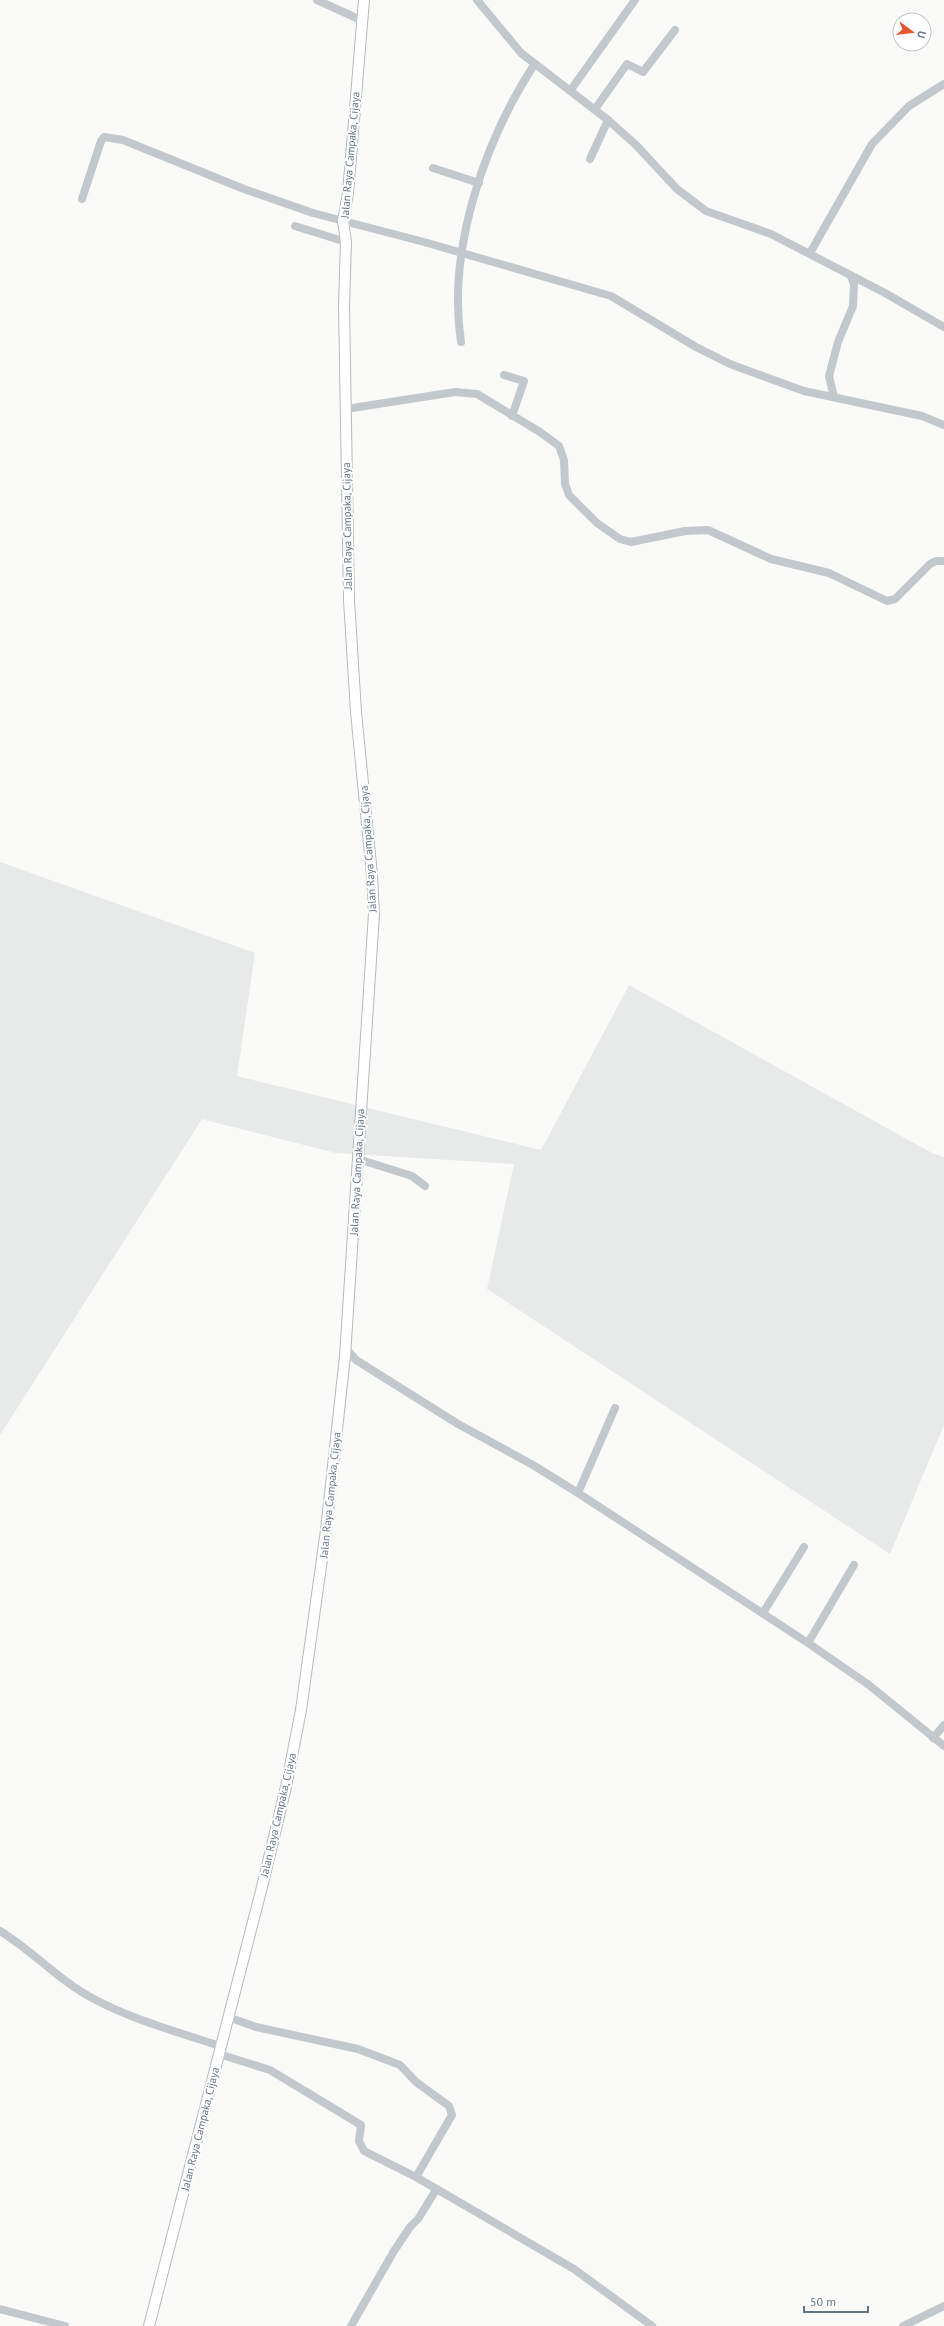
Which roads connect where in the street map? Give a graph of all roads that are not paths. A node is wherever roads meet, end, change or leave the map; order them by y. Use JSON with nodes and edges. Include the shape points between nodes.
{"nodes":[{"id":1,"x":317,"y":0,"type":"edge"},
{"id":2,"x":364,"y":0,"type":"edge"},
{"id":3,"x":477,"y":0,"type":"edge"},
{"id":4,"x":635,"y":0,"type":"edge"},
{"id":5,"x":363,"y":21,"type":"junction"},
{"id":6,"x":674,"y":30,"type":"dead end"},
{"id":7,"x":534,"y":65,"type":"junction"},
{"id":8,"x":944,"y":84,"type":"edge"},
{"id":9,"x":570,"y":91,"type":"junction"},
{"id":10,"x":595,"y":109,"type":"junction"},
{"id":11,"x":608,"y":120,"type":"junction"},
{"id":12,"x":590,"y":159,"type":"dead end"},
{"id":13,"x":433,"y":168,"type":"dead end"},
{"id":14,"x":479,"y":184,"type":"junction"},
{"id":15,"x":82,"y":199,"type":"dead end"},
{"id":16,"x":343,"y":221,"type":"junction"},
{"id":17,"x":296,"y":226,"type":"dead end"},
{"id":18,"x":346,"y":242,"type":"junction"},
{"id":19,"x":462,"y":253,"type":"junction"},
{"id":20,"x":810,"y":253,"type":"junction"},
{"id":21,"x":851,"y":276,"type":"junction"},
{"id":22,"x":944,"y":327,"type":"edge"},
{"id":23,"x":461,"y":342,"type":"dead end"},
{"id":24,"x":504,"y":375,"type":"dead end"},
{"id":25,"x":834,"y":397,"type":"junction"},
{"id":26,"x":346,"y":409,"type":"junction"},
{"id":27,"x":512,"y":416,"type":"junction"},
{"id":28,"x":944,"y":425,"type":"edge"},
{"id":29,"x":944,"y":561,"type":"edge"},
{"id":30,"x":358,"y":1159,"type":"junction"},
{"id":31,"x":425,"y":1186,"type":"dead end"},
{"id":32,"x":346,"y":1347,"type":"junction"},
{"id":33,"x":616,"y":1408,"type":"dead end"},
{"id":34,"x":578,"y":1493,"type":"junction"},
{"id":35,"x":804,"y":1548,"type":"dead end"},
{"id":36,"x":854,"y":1565,"type":"dead end"},
{"id":37,"x":763,"y":1613,"type":"junction"},
{"id":38,"x":808,"y":1642,"type":"junction"},
{"id":39,"x":944,"y":1724,"type":"edge"},
{"id":40,"x":933,"y":1738,"type":"junction"},
{"id":41,"x":944,"y":1746,"type":"edge"},
{"id":42,"x":0,"y":1931,"type":"edge"},
{"id":43,"x":228,"y":2017,"type":"junction"},
{"id":44,"x":219,"y":2050,"type":"junction"},
{"id":45,"x":416,"y":2178,"type":"junction"},
{"id":46,"x":436,"y":2190,"type":"junction"},
{"id":47,"x":944,"y":2306,"type":"edge"},
{"id":48,"x":0,"y":2309,"type":"edge"},
{"id":49,"x":65,"y":2326,"type":"edge"},
{"id":50,"x":149,"y":2326,"type":"edge"},
{"id":51,"x":351,"y":2326,"type":"edge"},
{"id":52,"x":652,"y":2326,"type":"edge"},
{"id":53,"x":903,"y":2326,"type":"edge"}],
"edges":[{"from":1,"to":5,"type":"street"},
{"from":2,"to":5,"type":"main road","name":"Jalan Raya Campaka, Cijaya"},
{"from":3,"to":7,"type":"street"},
{"from":4,"to":9,"type":"street"},
{"from":5,"to":16,"type":"main road","name":"Jalan Raya Campaka, Cijaya","via":[[348,193]]},
{"from":6,"to":10,"type":"street","via":[[644,72],[627,64]]},
{"from":7,"to":9,"type":"street"},
{"from":7,"to":14,"type":"street","via":[[517,92],[496,135]]},
{"from":8,"to":20,"type":"street","via":[[909,106],[872,144]]},
{"from":9,"to":10,"type":"street"},
{"from":10,"to":11,"type":"street"},
{"from":11,"to":12,"type":"street"},
{"from":11,"to":20,"type":"street","via":[[636,145],[677,189],[706,211],[771,234]]},
{"from":13,"to":14,"type":"street"},
{"from":14,"to":19,"type":"street","via":[[468,219]]},
{"from":15,"to":16,"type":"street","via":[[104,137],[123,140],[244,189]]},
{"from":16,"to":18,"type":"main road","name":"Jalan Raya Campaka, Cijaya"},
{"from":16,"to":19,"type":"street"},
{"from":17,"to":18,"type":"street"},
{"from":18,"to":26,"type":"main road","name":"Jalan Raya Campaka, Cijaya"},
{"from":19,"to":23,"type":"street","via":[[457,315]]},
{"from":19,"to":25,"type":"street","via":[[610,296],[730,364],[804,391]]},
{"from":20,"to":21,"type":"street"},
{"from":21,"to":22,"type":"street"},
{"from":21,"to":25,"type":"street","via":[[854,285],[853,306],[838,342],[828,376]]},
{"from":24,"to":27,"type":"street","via":[[524,381]]},
{"from":25,"to":28,"type":"street","via":[[922,416]]},
{"from":26,"to":27,"type":"street","via":[[466,392],[482,396]]},
{"from":26,"to":30,"type":"main road","name":"Jalan Raya Campaka, Cijaya","via":[[350,616],[356,712],[374,888],[373,941]]},
{"from":27,"to":29,"type":"street","via":[[560,446],[569,495],[597,523],[620,539],[631,542],[685,531],[708,530],[770,559],[829,573],[876,598],[887,601],[895,599],[930,564]]},
{"from":30,"to":31,"type":"street","via":[[412,1176]]},
{"from":30,"to":32,"type":"main road","name":"Jalan Raya Campaka, Cijaya"},
{"from":32,"to":34,"type":"street","via":[[356,1360]]},
{"from":32,"to":43,"type":"main road","name":"Jalan Raya Campaka, Cijaya","via":[[326,1530],[301,1710],[281,1809]]},
{"from":33,"to":34,"type":"street"},
{"from":34,"to":37,"type":"street"},
{"from":35,"to":37,"type":"street"},
{"from":36,"to":38,"type":"street"},
{"from":37,"to":38,"type":"street"},
{"from":38,"to":40,"type":"street","via":[[874,1689]]},
{"from":39,"to":40,"type":"street"},
{"from":40,"to":41,"type":"street"},
{"from":42,"to":44,"type":"street","via":[[94,1999]]},
{"from":43,"to":44,"type":"main road","name":"Jalan Raya Campaka, Cijaya"},
{"from":43,"to":45,"type":"street","via":[[256,2027],[358,2049],[400,2065],[416,2082],[449,2106],[452,2115]]},
{"from":44,"to":45,"type":"street","via":[[270,2070],[361,2125],[359,2141],[364,2151]]},
{"from":44,"to":50,"type":"main road","name":"Jalan Raya Campaka, Cijaya"},
{"from":45,"to":46,"type":"street"},
{"from":46,"to":51,"type":"street","via":[[394,2251]]},
{"from":46,"to":52,"type":"street","via":[[574,2269]]},
{"from":47,"to":53,"type":"street"},
{"from":48,"to":49,"type":"street"}]}
